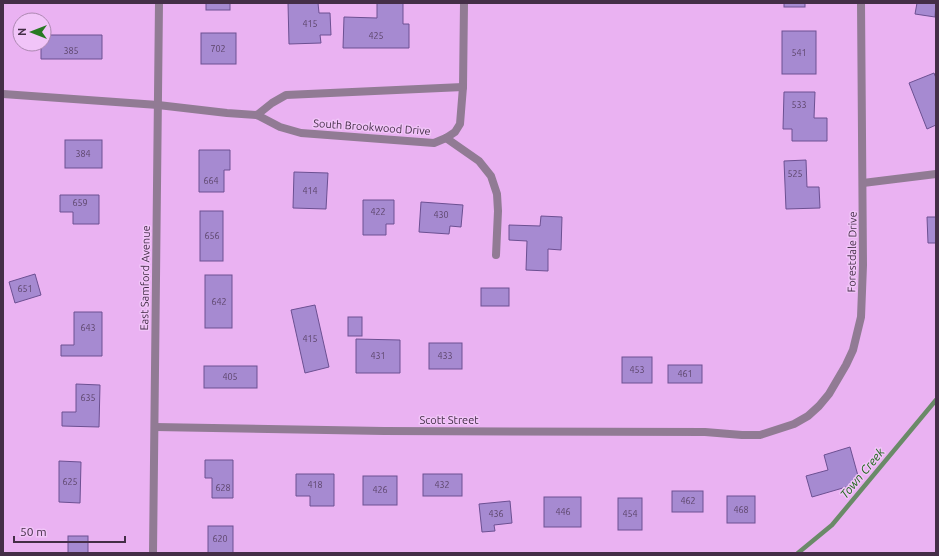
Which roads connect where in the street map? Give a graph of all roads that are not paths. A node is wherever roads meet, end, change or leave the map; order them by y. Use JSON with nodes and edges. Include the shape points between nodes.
{"nodes":[{"id":1,"x":159,"y":3,"type":"edge"},
{"id":2,"x":464,"y":3,"type":"edge"},
{"id":3,"x":862,"y":3,"type":"edge"},
{"id":4,"x":463,"y":87,"type":"junction"},
{"id":5,"x":3,"y":94,"type":"edge"},
{"id":6,"x":158,"y":105,"type":"junction"},
{"id":7,"x":256,"y":114,"type":"junction"},
{"id":8,"x":446,"y":138,"type":"junction"},
{"id":9,"x":936,"y":174,"type":"edge"},
{"id":10,"x":863,"y":183,"type":"junction"},
{"id":11,"x":496,"y":255,"type":"dead end"},
{"id":12,"x":154,"y":427,"type":"junction"},
{"id":13,"x":742,"y":435,"type":"joint"},
{"id":14,"x":153,"y":553,"type":"edge"}],
"edges":[{"from":1,"to":6,"type":"street","name":"East Samford Avenue"},
{"from":2,"to":4,"type":"street"},
{"from":3,"to":10,"type":"street","name":"Forestdale Drive"},
{"from":4,"to":7,"type":"street","via":[[286,96]]},
{"from":4,"to":8,"type":"street","via":[[460,124],[455,132]]},
{"from":5,"to":6,"type":"street","name":"South Brookwood Drive"},
{"from":6,"to":7,"type":"street","name":"South Brookwood Drive"},
{"from":6,"to":12,"type":"street","name":"East Samford Avenue"},
{"from":7,"to":8,"type":"street","name":"South Brookwood Drive","via":[[280,127],[301,133],[434,142]]},
{"from":8,"to":11,"type":"street","name":"South Brookwood Drive","via":[[479,160],[491,176],[497,194]]},
{"from":9,"to":10,"type":"street"},
{"from":10,"to":13,"type":"street","name":"Forestdale Drive","via":[[861,317],[853,350],[846,365],[829,394],[808,416],[794,424],[760,435]]},
{"from":12,"to":13,"type":"street","name":"Scott Street","via":[[705,432]]},
{"from":12,"to":14,"type":"street","name":"East Samford Avenue"}]}
